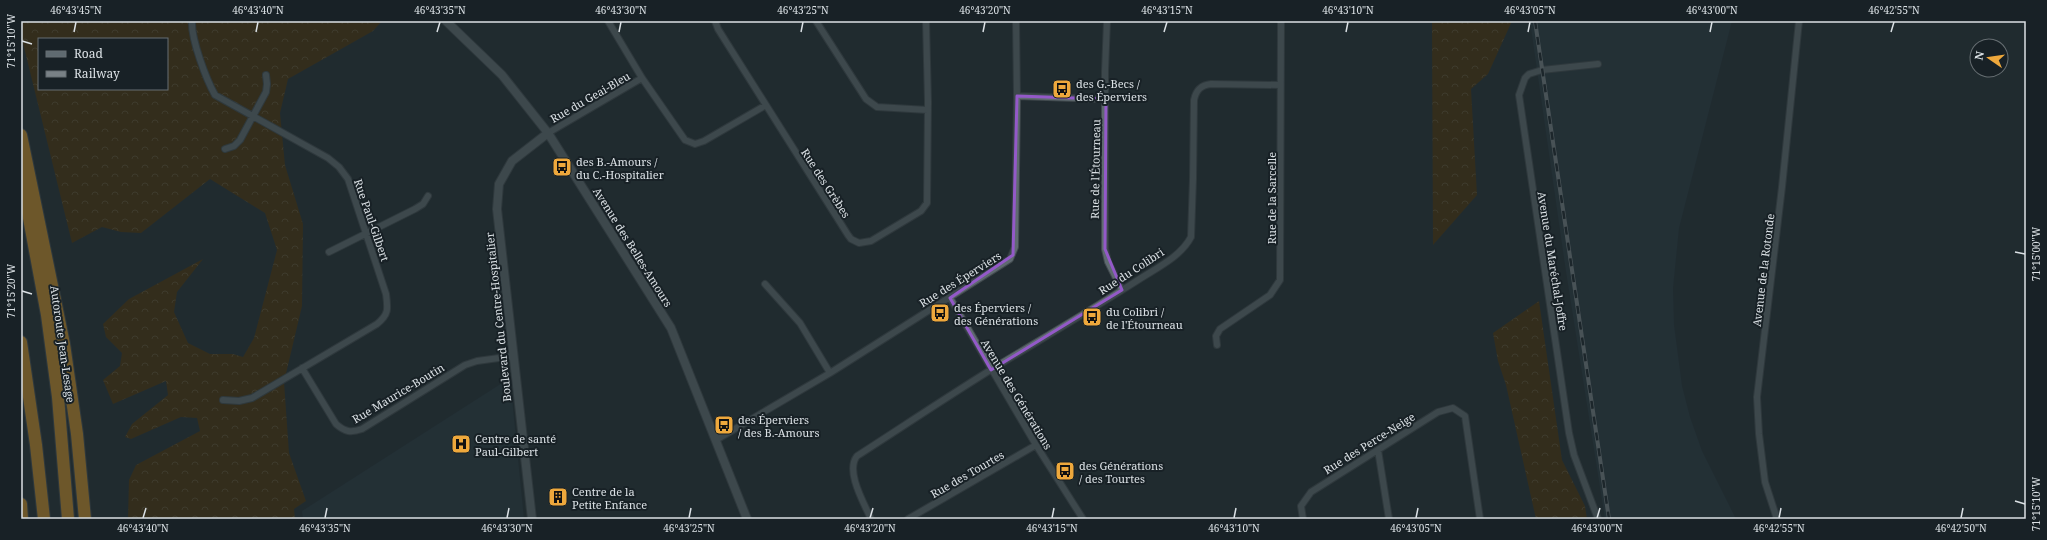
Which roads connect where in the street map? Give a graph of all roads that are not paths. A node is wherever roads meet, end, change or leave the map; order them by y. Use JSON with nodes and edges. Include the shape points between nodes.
{"nodes":[{"id":1,"x":192,"y":21,"type":"edge"},
{"id":2,"x":446,"y":21,"type":"edge"},
{"id":3,"x":608,"y":21,"type":"edge"},
{"id":4,"x":715,"y":21,"type":"edge"},
{"id":5,"x":816,"y":21,"type":"edge"},
{"id":6,"x":926,"y":21,"type":"edge"},
{"id":7,"x":1016,"y":21,"type":"edge"},
{"id":8,"x":1107,"y":21,"type":"edge"},
{"id":9,"x":1281,"y":21,"type":"edge"},
{"id":10,"x":1799,"y":21,"type":"edge"},
{"id":11,"x":1598,"y":64,"type":"dead end"},
{"id":12,"x":266,"y":75,"type":"dead end"},
{"id":13,"x":642,"y":78,"type":"junction"},
{"id":14,"x":1280,"y":85,"type":"junction"},
{"id":15,"x":1018,"y":96,"type":"junction"},
{"id":16,"x":1106,"y":99,"type":"junction"},
{"id":17,"x":766,"y":105,"type":"junction"},
{"id":18,"x":928,"y":110,"type":"junction"},
{"id":19,"x":252,"y":117,"type":"junction"},
{"id":20,"x":548,"y":133,"type":"junction"},
{"id":21,"x":21,"y":135,"type":"edge"},
{"id":22,"x":225,"y":149,"type":"dead end"},
{"id":23,"x":21,"y":175,"type":"edge"},
{"id":24,"x":428,"y":196,"type":"dead end"},
{"id":25,"x":366,"y":234,"type":"junction"},
{"id":26,"x":329,"y":252,"type":"dead end"},
{"id":27,"x":765,"y":284,"type":"dead end"},
{"id":28,"x":1122,"y":290,"type":"junction"},
{"id":29,"x":950,"y":298,"type":"junction"},
{"id":30,"x":21,"y":342,"type":"edge"},
{"id":31,"x":1217,"y":346,"type":"dead end"},
{"id":32,"x":513,"y":356,"type":"junction"},
{"id":33,"x":302,"y":368,"type":"junction"},
{"id":34,"x":991,"y":370,"type":"junction"},
{"id":35,"x":830,"y":373,"type":"junction"},
{"id":36,"x":223,"y":400,"type":"dead end"},
{"id":37,"x":716,"y":440,"type":"junction"},
{"id":38,"x":1036,"y":445,"type":"junction"},
{"id":39,"x":1378,"y":450,"type":"junction"},
{"id":40,"x":21,"y":504,"type":"edge"},
{"id":41,"x":22,"y":519,"type":"edge"},
{"id":42,"x":44,"y":519,"type":"edge"},
{"id":43,"x":68,"y":519,"type":"edge"},
{"id":44,"x":85,"y":519,"type":"edge"},
{"id":45,"x":532,"y":519,"type":"edge"},
{"id":46,"x":747,"y":519,"type":"edge"},
{"id":47,"x":871,"y":519,"type":"edge"},
{"id":48,"x":908,"y":519,"type":"edge"},
{"id":49,"x":1082,"y":519,"type":"edge"},
{"id":50,"x":1303,"y":519,"type":"edge"},
{"id":51,"x":1389,"y":519,"type":"edge"},
{"id":52,"x":1480,"y":519,"type":"edge"},
{"id":53,"x":1598,"y":519,"type":"edge"},
{"id":54,"x":1777,"y":519,"type":"edge"}],
"edges":[{"from":1,"to":19,"type":"street","name":"Rue Paul-Gilbert","via":[[194,38],[209,85],[215,95]]},
{"from":2,"to":20,"type":"street","name":"Avenue des Belles-Amours","via":[[502,75]]},
{"from":3,"to":13,"type":"street"},
{"from":4,"to":17,"type":"street"},
{"from":5,"to":18,"type":"street","via":[[871,105]]},
{"from":6,"to":18,"type":"street","name":"Rue des Grèbes"},
{"from":7,"to":15,"type":"street","name":"Rue des Éperviers"},
{"from":8,"to":16,"type":"street","name":"Rue de l'Étourneau"},
{"from":9,"to":14,"type":"street","name":"Rue de la Sarcelle"},
{"from":10,"to":54,"type":"street","name":"Avenue de la Rotonde","via":[[1757,397],[1765,482]]},
{"from":11,"to":53,"type":"street","name":"Avenue du Maréchal-Joffre","via":[[1536,71],[1525,78],[1519,95],[1569,433]]},
{"from":12,"to":19,"type":"street","via":[[266,92]]},
{"from":13,"to":17,"type":"street","via":[[685,140],[695,144]]},
{"from":13,"to":20,"type":"street","name":"Rue du Geai-Bleu"},
{"from":14,"to":28,"type":"street","name":"Rue du Colibri","via":[[1211,84],[1197,90],[1194,100],[1190,237],[1183,249]]},
{"from":14,"to":31,"type":"street","name":"Rue de la Sarcelle","via":[[1280,280],[1270,295],[1220,329],[1216,336]]},
{"from":15,"to":16,"type":"street"},
{"from":15,"to":29,"type":"street","name":"Rue des Éperviers","via":[[1013,255]]},
{"from":16,"to":28,"type":"street","name":"Rue de l'Étourneau","via":[[1105,249],[1108,262]]},
{"from":17,"to":18,"type":"street","name":"Rue des Grèbes","via":[[851,239],[859,243],[872,241],[925,207]]},
{"from":19,"to":22,"type":"street","via":[[240,140],[234,146]]},
{"from":19,"to":25,"type":"street","name":"Rue Paul-Gilbert","via":[[328,158],[339,167],[348,179]]},
{"from":20,"to":32,"type":"street","name":"Boulevard du Centre-Hospitalier","via":[[512,161],[499,184],[497,209]]},
{"from":20,"to":37,"type":"street","name":"Avenue des Belles-Amours","via":[[671,328]]},
{"from":21,"to":44,"type":"highway","via":[[64,344],[77,434]]},
{"from":23,"to":43,"type":"highway","name":"Autoroute Jean-Lesage","via":[[47,315],[58,397]]},
{"from":24,"to":25,"type":"street","via":[[415,209]]},
{"from":25,"to":26,"type":"street"},
{"from":25,"to":33,"type":"street","name":"Rue Paul-Gilbert","via":[[386,294],[388,306],[385,317]]},
{"from":27,"to":35,"type":"street","via":[[800,323]]},
{"from":28,"to":34,"type":"street","name":"Rue du Colibri"},
{"from":29,"to":34,"type":"street","name":"Avenue des Générations"},
{"from":29,"to":35,"type":"street","name":"Rue des Éperviers"},
{"from":30,"to":42,"type":"highway"},
{"from":32,"to":33,"type":"street","name":"Rue Maurice-Boutin","via":[[465,365],[362,429],[353,432],[343,431],[336,424]]},
{"from":32,"to":45,"type":"street","name":"Boulevard du Centre-Hospitalier"},
{"from":33,"to":36,"type":"street","name":"Rue Paul-Gilbert","via":[[252,398],[239,401]]},
{"from":34,"to":38,"type":"street","name":"Avenue des Générations"},
{"from":34,"to":47,"type":"street","name":"Rue du Colibri","via":[[857,456],[854,460],[853,476]]},
{"from":35,"to":37,"type":"street","name":"Rue des Éperviers"},
{"from":37,"to":46,"type":"street","name":"Avenue des Belles-Amours"},
{"from":38,"to":48,"type":"street","name":"Rue des Tourtes"},
{"from":38,"to":49,"type":"street","name":"Avenue des Générations"},
{"from":39,"to":50,"type":"street","name":"Rue des Perce-Neige","via":[[1311,492],[1301,506]]},
{"from":39,"to":51,"type":"street"},
{"from":39,"to":52,"type":"street","name":"Rue des Perce-Neige","via":[[1438,412],[1453,408],[1465,416]]},
{"from":40,"to":41,"type":"highway"}]}
